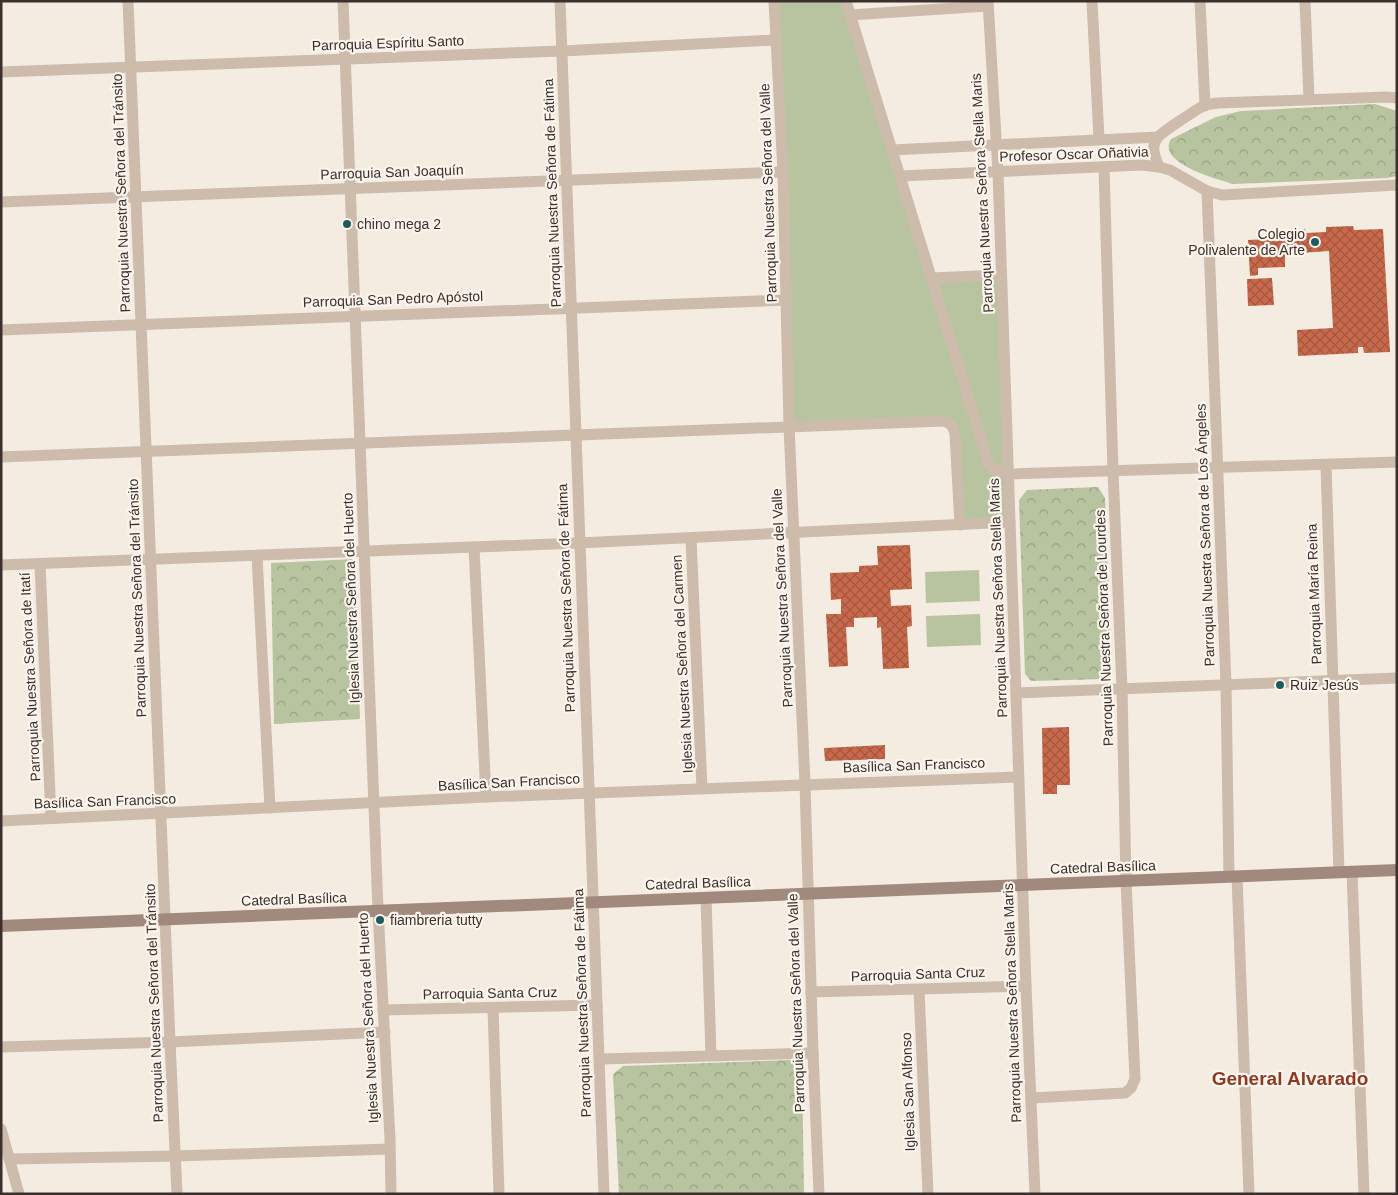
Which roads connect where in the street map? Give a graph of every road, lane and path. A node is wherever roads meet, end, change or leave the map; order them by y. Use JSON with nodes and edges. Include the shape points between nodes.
{"nodes":[{"id":1,"x":128,"y":1,"type":"edge"},
{"id":2,"x":343,"y":1,"type":"edge"},
{"id":3,"x":560,"y":1,"type":"edge"},
{"id":4,"x":774,"y":1,"type":"edge"},
{"id":5,"x":846,"y":1,"type":"edge"},
{"id":6,"x":1092,"y":1,"type":"edge"},
{"id":7,"x":1200,"y":1,"type":"edge"},
{"id":8,"x":1305,"y":1,"type":"edge"},
{"id":9,"x":988,"y":4,"type":"edge"},
{"id":10,"x":850,"y":15,"type":"junction"},
{"id":11,"x":776,"y":40,"type":"junction"},
{"id":12,"x":562,"y":52,"type":"junction"},
{"id":13,"x":346,"y":60,"type":"junction"},
{"id":14,"x":131,"y":68,"type":"junction"},
{"id":15,"x":1,"y":72,"type":"edge"},
{"id":16,"x":1397,"y":98,"type":"edge"},
{"id":17,"x":1309,"y":100,"type":"junction"},
{"id":18,"x":1205,"y":106,"type":"junction"},
{"id":19,"x":1158,"y":137,"type":"junction"},
{"id":20,"x":1099,"y":139,"type":"junction"},
{"id":21,"x":996,"y":145,"type":"junction"},
{"id":22,"x":892,"y":150,"type":"junction"},
{"id":23,"x":1104,"y":167,"type":"junction"},
{"id":24,"x":1159,"y":167,"type":"junction"},
{"id":25,"x":783,"y":172,"type":"junction"},
{"id":26,"x":998,"y":172,"type":"junction"},
{"id":27,"x":900,"y":176,"type":"junction"},
{"id":28,"x":567,"y":181,"type":"junction"},
{"id":29,"x":1397,"y":185,"type":"edge"},
{"id":30,"x":351,"y":189,"type":"junction"},
{"id":31,"x":1207,"y":191,"type":"junction"},
{"id":32,"x":137,"y":198,"type":"junction"},
{"id":33,"x":1,"y":202,"type":"edge"},
{"id":34,"x":1001,"y":275,"type":"junction"},
{"id":35,"x":931,"y":278,"type":"junction"},
{"id":36,"x":787,"y":300,"type":"junction"},
{"id":37,"x":572,"y":307,"type":"junction"},
{"id":38,"x":356,"y":316,"type":"junction"},
{"id":39,"x":141,"y":325,"type":"junction"},
{"id":40,"x":1,"y":330,"type":"edge"},
{"id":41,"x":790,"y":426,"type":"junction"},
{"id":42,"x":576,"y":434,"type":"junction"},
{"id":43,"x":360,"y":442,"type":"junction"},
{"id":44,"x":147,"y":452,"type":"junction"},
{"id":45,"x":1,"y":457,"type":"edge"},
{"id":46,"x":1397,"y":462,"type":"edge"},
{"id":47,"x":1326,"y":465,"type":"junction"},
{"id":48,"x":1217,"y":468,"type":"junction"},
{"id":49,"x":1112,"y":471,"type":"junction"},
{"id":50,"x":1009,"y":474,"type":"junction"},
{"id":51,"x":1010,"y":522,"type":"junction"},
{"id":52,"x":960,"y":525,"type":"junction"},
{"id":53,"x":794,"y":533,"type":"junction"},
{"id":54,"x":691,"y":538,"type":"junction"},
{"id":55,"x":579,"y":543,"type":"junction"},
{"id":56,"x":474,"y":547,"type":"junction"},
{"id":57,"x":364,"y":551,"type":"junction"},
{"id":58,"x":258,"y":556,"type":"junction"},
{"id":59,"x":151,"y":559,"type":"junction"},
{"id":60,"x":40,"y":564,"type":"junction"},
{"id":61,"x":1,"y":565,"type":"edge"},
{"id":62,"x":1397,"y":678,"type":"edge"},
{"id":63,"x":1332,"y":680,"type":"junction"},
{"id":64,"x":1226,"y":685,"type":"junction"},
{"id":65,"x":1122,"y":689,"type":"junction"},
{"id":66,"x":1016,"y":693,"type":"junction"},
{"id":67,"x":1018,"y":777,"type":"junction"},
{"id":68,"x":805,"y":784,"type":"junction"},
{"id":69,"x":702,"y":789,"type":"junction"},
{"id":70,"x":589,"y":793,"type":"junction"},
{"id":71,"x":486,"y":798,"type":"junction"},
{"id":72,"x":373,"y":804,"type":"junction"},
{"id":73,"x":270,"y":808,"type":"junction"},
{"id":74,"x":160,"y":814,"type":"junction"},
{"id":75,"x":51,"y":818,"type":"junction"},
{"id":76,"x":1,"y":820,"type":"edge"},
{"id":77,"x":1397,"y":870,"type":"edge"},
{"id":78,"x":1345,"y":872,"type":"junction"},
{"id":79,"x":1233,"y":877,"type":"junction"},
{"id":80,"x":1126,"y":881,"type":"junction"},
{"id":81,"x":1022,"y":884,"type":"junction"},
{"id":82,"x":807,"y":894,"type":"junction"},
{"id":83,"x":706,"y":898,"type":"junction"},
{"id":84,"x":592,"y":902,"type":"junction"},
{"id":85,"x":378,"y":910,"type":"junction"},
{"id":86,"x":166,"y":920,"type":"junction"},
{"id":87,"x":1,"y":926,"type":"edge"},
{"id":88,"x":1026,"y":986,"type":"junction"},
{"id":89,"x":919,"y":990,"type":"junction"},
{"id":90,"x":811,"y":992,"type":"junction"},
{"id":91,"x":598,"y":1006,"type":"junction"},
{"id":92,"x":493,"y":1008,"type":"junction"},
{"id":93,"x":383,"y":1010,"type":"junction"},
{"id":94,"x":385,"y":1032,"type":"junction"},
{"id":95,"x":170,"y":1042,"type":"junction"},
{"id":96,"x":1,"y":1047,"type":"edge"},
{"id":97,"x":813,"y":1052,"type":"junction"},
{"id":98,"x":711,"y":1055,"type":"junction"},
{"id":99,"x":600,"y":1059,"type":"junction"},
{"id":100,"x":1031,"y":1098,"type":"junction"},
{"id":101,"x":1,"y":1129,"type":"edge"},
{"id":102,"x":390,"y":1149,"type":"junction"},
{"id":103,"x":176,"y":1156,"type":"junction"},
{"id":104,"x":9,"y":1159,"type":"junction"},
{"id":105,"x":19,"y":1194,"type":"edge"},
{"id":106,"x":178,"y":1194,"type":"edge"},
{"id":107,"x":391,"y":1194,"type":"edge"},
{"id":108,"x":499,"y":1194,"type":"edge"},
{"id":109,"x":604,"y":1194,"type":"edge"},
{"id":110,"x":819,"y":1194,"type":"edge"},
{"id":111,"x":928,"y":1194,"type":"edge"},
{"id":112,"x":1035,"y":1194,"type":"edge"},
{"id":113,"x":1249,"y":1194,"type":"edge"},
{"id":114,"x":1364,"y":1194,"type":"edge"}],
"edges":[{"from":1,"to":14,"type":"street","name":"Parroquia Nuestra Señora del Tránsito"},
{"from":2,"to":13,"type":"street","name":"Iglesia Nuestra Señora del Huerto"},
{"from":3,"to":12,"type":"street","name":"Parroquia Nuestra Señora de Fátima"},
{"from":4,"to":11,"type":"street","name":"Parroquia Nuestra Señora del Valle"},
{"from":5,"to":10,"type":"street"},
{"from":6,"to":20,"type":"street"},
{"from":7,"to":18,"type":"street"},
{"from":8,"to":17,"type":"street"},
{"from":9,"to":10,"type":"street"},
{"from":9,"to":21,"type":"street","name":"Parroquia Nuestra Señora Stella Maris"},
{"from":10,"to":22,"type":"street"},
{"from":11,"to":12,"type":"street","name":"Parroquia Espíritu Santo"},
{"from":11,"to":25,"type":"street","name":"Parroquia Nuestra Señora del Valle"},
{"from":12,"to":13,"type":"street","name":"Parroquia Espíritu Santo"},
{"from":12,"to":28,"type":"street","name":"Parroquia Nuestra Señora de Fátima"},
{"from":13,"to":14,"type":"street","name":"Parroquia Espíritu Santo"},
{"from":13,"to":30,"type":"street","name":"Iglesia Nuestra Señora del Huerto"},
{"from":14,"to":15,"type":"street","name":"Parroquia Espíritu Santo"},
{"from":14,"to":32,"type":"street","name":"Parroquia Nuestra Señora del Tránsito"},
{"from":16,"to":17,"type":"street","name":"Profesor Oscar Oñativia"},
{"from":17,"to":18,"type":"street","name":"Profesor Oscar Oñativia"},
{"from":18,"to":19,"type":"street","name":"Profesor Oscar Oñativia"},
{"from":19,"to":20,"type":"street","name":"Profesor Oscar Oñativia"},
{"from":19,"to":24,"type":"street","name":"Profesor Oscar Oñativia","via":[[1154,156]]},
{"from":20,"to":21,"type":"street","name":"Profesor Oscar Oñativia"},
{"from":21,"to":22,"type":"street","name":"Profesor Oscar Oñativia"},
{"from":21,"to":26,"type":"street","name":"Parroquia Nuestra Señora Stella Maris"},
{"from":22,"to":27,"type":"street"},
{"from":23,"to":24,"type":"street","name":"Profesor Oscar Oñativia"},
{"from":23,"to":26,"type":"street","name":"Profesor Oscar Oñativia"},
{"from":23,"to":49,"type":"street","name":"Parroquia Nuestra Señora de Lourdes"},
{"from":24,"to":31,"type":"street","name":"Profesor Oscar Oñativia"},
{"from":25,"to":28,"type":"street","name":"Parroquia San Joaquín"},
{"from":25,"to":36,"type":"street","name":"Parroquia Nuestra Señora del Valle"},
{"from":26,"to":27,"type":"street","name":"Profesor Oscar Oñativia"},
{"from":26,"to":34,"type":"street","name":"Parroquia Nuestra Señora Stella Maris"},
{"from":27,"to":35,"type":"street"},
{"from":28,"to":30,"type":"street","name":"Parroquia San Joaquín"},
{"from":28,"to":37,"type":"street","name":"Parroquia Nuestra Señora de Fátima"},
{"from":29,"to":31,"type":"street","name":"Profesor Oscar Oñativia","via":[[1222,195]]},
{"from":30,"to":32,"type":"street","name":"Parroquia San Joaquín"},
{"from":30,"to":38,"type":"street","name":"Iglesia Nuestra Señora del Huerto"},
{"from":31,"to":48,"type":"street","name":"Parroquia Nuestra Señora de Los Ángeles"},
{"from":32,"to":33,"type":"street","name":"Parroquia San Joaquín"},
{"from":32,"to":39,"type":"street","name":"Parroquia Nuestra Señora del Tránsito"},
{"from":34,"to":35,"type":"street"},
{"from":34,"to":50,"type":"street","name":"Parroquia Nuestra Señora Stella Maris"},
{"from":35,"to":50,"type":"street","via":[[989,465]]},
{"from":36,"to":37,"type":"street","name":"Parroquia San Pedro Apóstol"},
{"from":36,"to":41,"type":"street","name":"Parroquia Nuestra Señora del Valle"},
{"from":37,"to":38,"type":"street","name":"Parroquia San Pedro Apóstol"},
{"from":37,"to":42,"type":"street","name":"Parroquia Nuestra Señora de Fátima"},
{"from":38,"to":39,"type":"street","name":"Parroquia San Pedro Apóstol"},
{"from":38,"to":43,"type":"street","name":"Iglesia Nuestra Señora del Huerto"},
{"from":39,"to":40,"type":"street","name":"Parroquia San Pedro Apóstol"},
{"from":39,"to":44,"type":"street","name":"Parroquia Nuestra Señora del Tránsito"},
{"from":41,"to":42,"type":"street"},
{"from":41,"to":52,"type":"street","via":[[948,422],[955,434]]},
{"from":41,"to":53,"type":"street","name":"Parroquia Nuestra Señora del Valle"},
{"from":42,"to":43,"type":"street"},
{"from":42,"to":55,"type":"street","name":"Parroquia Nuestra Señora de Fátima"},
{"from":43,"to":44,"type":"street"},
{"from":43,"to":57,"type":"street","name":"Iglesia Nuestra Señora del Huerto"},
{"from":44,"to":45,"type":"street"},
{"from":44,"to":59,"type":"street","name":"Parroquia Nuestra Señora del Tránsito"},
{"from":46,"to":47,"type":"street"},
{"from":47,"to":48,"type":"street"},
{"from":47,"to":63,"type":"street","name":"Parroquia María Reina"},
{"from":48,"to":49,"type":"street"},
{"from":48,"to":64,"type":"street","name":"Parroquia Nuestra Señora de Los Ángeles"},
{"from":49,"to":50,"type":"street"},
{"from":49,"to":65,"type":"street","name":"Parroquia Nuestra Señora de Lourdes"},
{"from":50,"to":51,"type":"street","name":"Parroquia Nuestra Señora Stella Maris"},
{"from":51,"to":52,"type":"street"},
{"from":51,"to":66,"type":"street","name":"Parroquia Nuestra Señora Stella Maris"},
{"from":52,"to":53,"type":"street"},
{"from":53,"to":54,"type":"street"},
{"from":53,"to":68,"type":"street","name":"Parroquia Nuestra Señora del Valle"},
{"from":54,"to":55,"type":"street"},
{"from":54,"to":69,"type":"street","name":"Iglesia Nuestra Señora del Carmen"},
{"from":55,"to":56,"type":"street"},
{"from":55,"to":70,"type":"street","name":"Parroquia Nuestra Señora de Fátima"},
{"from":56,"to":57,"type":"street"},
{"from":56,"to":71,"type":"street"},
{"from":57,"to":58,"type":"street"},
{"from":57,"to":72,"type":"street","name":"Iglesia Nuestra Señora del Huerto"},
{"from":58,"to":59,"type":"street"},
{"from":58,"to":73,"type":"street"},
{"from":59,"to":60,"type":"street"},
{"from":59,"to":74,"type":"street","name":"Parroquia Nuestra Señora del Tránsito"},
{"from":60,"to":61,"type":"street"},
{"from":60,"to":75,"type":"street","name":"Parroquia Nuestra Señora de Itatí"},
{"from":62,"to":63,"type":"street"},
{"from":63,"to":64,"type":"street"},
{"from":63,"to":78,"type":"street","name":"Parroquia María Reina"},
{"from":64,"to":65,"type":"street"},
{"from":64,"to":79,"type":"street","name":"Parroquia Nuestra Señora de Los Ángeles"},
{"from":65,"to":66,"type":"street"},
{"from":65,"to":80,"type":"street","name":"Parroquia Nuestra Señora de Lourdes"},
{"from":66,"to":67,"type":"street","name":"Parroquia Nuestra Señora Stella Maris"},
{"from":67,"to":68,"type":"street","name":"Basílica San Francisco"},
{"from":67,"to":81,"type":"street","name":"Parroquia Nuestra Señora Stella Maris"},
{"from":68,"to":69,"type":"street","name":"Basílica San Francisco"},
{"from":68,"to":82,"type":"street","name":"Parroquia Nuestra Señora del Valle"},
{"from":69,"to":70,"type":"street","name":"Basílica San Francisco"},
{"from":70,"to":71,"type":"street","name":"Basílica San Francisco"},
{"from":70,"to":84,"type":"street","name":"Parroquia Nuestra Señora de Fátima"},
{"from":71,"to":72,"type":"street","name":"Basílica San Francisco"},
{"from":72,"to":73,"type":"street","name":"Basílica San Francisco"},
{"from":72,"to":85,"type":"street","name":"Iglesia Nuestra Señora del Huerto"},
{"from":73,"to":74,"type":"street","name":"Basílica San Francisco"},
{"from":74,"to":75,"type":"street","name":"Basílica San Francisco"},
{"from":74,"to":86,"type":"street","name":"Parroquia Nuestra Señora del Tránsito"},
{"from":75,"to":76,"type":"street","name":"Basílica San Francisco"},
{"from":77,"to":78,"type":"main road","name":"Catedral Basílica"},
{"from":78,"to":79,"type":"main road","name":"Catedral Basílica"},
{"from":78,"to":114,"type":"street","name":"Parroquia María Reina"},
{"from":79,"to":80,"type":"main road","name":"Catedral Basílica"},
{"from":79,"to":113,"type":"street","name":"Parroquia Nuestra Señora de Los Ángeles"},
{"from":80,"to":81,"type":"main road","name":"Catedral Basílica"},
{"from":80,"to":100,"type":"street","name":"Parroquia Nuestra Señora de Lourdes","via":[[1135,1079],[1125,1093]]},
{"from":81,"to":82,"type":"main road","name":"Catedral Basílica"},
{"from":81,"to":88,"type":"street","name":"Parroquia Nuestra Señora Stella Maris"},
{"from":82,"to":83,"type":"main road","name":"Catedral Basílica"},
{"from":82,"to":90,"type":"street","name":"Parroquia Nuestra Señora del Valle"},
{"from":83,"to":84,"type":"main road","name":"Catedral Basílica"},
{"from":83,"to":98,"type":"street"},
{"from":84,"to":85,"type":"main road","name":"Catedral Basílica"},
{"from":84,"to":91,"type":"street","name":"Parroquia Nuestra Señora de Fátima"},
{"from":85,"to":86,"type":"main road","name":"Catedral Basílica"},
{"from":85,"to":93,"type":"street","name":"Iglesia Nuestra Señora del Huerto"},
{"from":86,"to":87,"type":"main road","name":"Catedral Basílica"},
{"from":86,"to":95,"type":"street","name":"Parroquia Nuestra Señora del Tránsito"},
{"from":88,"to":89,"type":"street","name":"Parroquia Santa Cruz"},
{"from":88,"to":100,"type":"street","name":"Parroquia Nuestra Señora Stella Maris"},
{"from":89,"to":90,"type":"street","name":"Parroquia Santa Cruz"},
{"from":89,"to":111,"type":"street","name":"Iglesia San Alfonso"},
{"from":90,"to":97,"type":"street","name":"Parroquia Nuestra Señora del Valle"},
{"from":91,"to":92,"type":"street","name":"Parroquia Santa Cruz"},
{"from":91,"to":99,"type":"street","name":"Parroquia Nuestra Señora de Fátima"},
{"from":92,"to":93,"type":"street","name":"Parroquia Santa Cruz"},
{"from":92,"to":108,"type":"street"},
{"from":93,"to":94,"type":"street","name":"Iglesia Nuestra Señora del Huerto"},
{"from":94,"to":95,"type":"street"},
{"from":94,"to":102,"type":"street","name":"Iglesia Nuestra Señora del Huerto"},
{"from":95,"to":96,"type":"street"},
{"from":95,"to":103,"type":"street","name":"Parroquia Nuestra Señora del Tránsito"},
{"from":97,"to":98,"type":"street"},
{"from":97,"to":110,"type":"street","name":"Parroquia Nuestra Señora del Valle"},
{"from":98,"to":99,"type":"street"},
{"from":99,"to":109,"type":"street","name":"Parroquia Nuestra Señora de Fátima"},
{"from":100,"to":112,"type":"street","name":"Parroquia Nuestra Señora Stella Maris"},
{"from":101,"to":104,"type":"street"},
{"from":102,"to":103,"type":"street"},
{"from":102,"to":107,"type":"street","name":"Iglesia Nuestra Señora del Huerto"},
{"from":103,"to":104,"type":"street"},
{"from":103,"to":106,"type":"street","name":"Parroquia Nuestra Señora del Tránsito"},
{"from":104,"to":105,"type":"street"}]}
